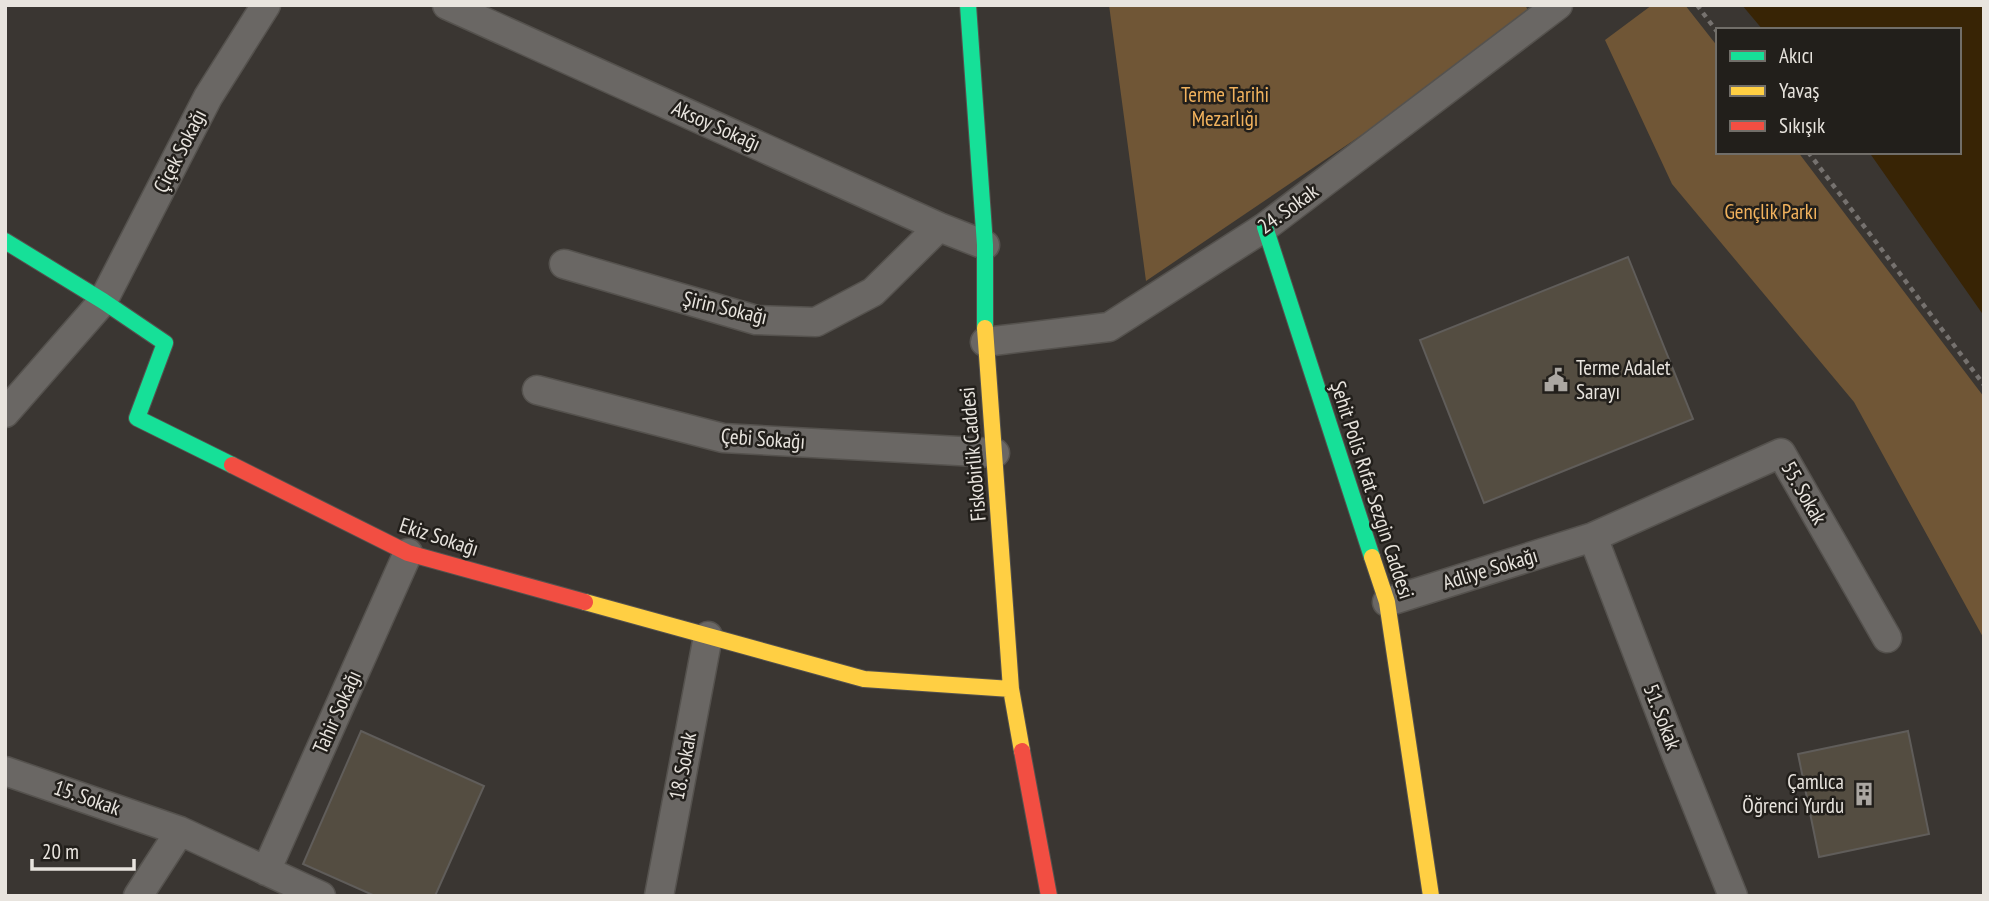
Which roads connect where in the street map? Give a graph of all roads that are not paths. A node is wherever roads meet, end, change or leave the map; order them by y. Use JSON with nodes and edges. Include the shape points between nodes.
{"nodes":[{"id":1,"x":266,"y":5,"type":"edge"},
{"id":2,"x":447,"y":5,"type":"edge"},
{"id":3,"x":968,"y":5,"type":"edge"},
{"id":4,"x":1558,"y":5,"type":"edge"},
{"id":5,"x":939,"y":227,"type":"junction"},
{"id":6,"x":1265,"y":227,"type":"junction"},
{"id":7,"x":5,"y":241,"type":"edge"},
{"id":8,"x":985,"y":245,"type":"junction"},
{"id":9,"x":564,"y":264,"type":"dead end"},
{"id":10,"x":103,"y":301,"type":"junction"},
{"id":11,"x":985,"y":342,"type":"junction"},
{"id":12,"x":537,"y":390,"type":"dead end"},
{"id":13,"x":5,"y":413,"type":"edge"},
{"id":14,"x":995,"y":453,"type":"junction"},
{"id":15,"x":1593,"y":537,"type":"junction"},
{"id":16,"x":408,"y":553,"type":"junction"},
{"id":17,"x":1387,"y":602,"type":"junction"},
{"id":18,"x":708,"y":636,"type":"junction"},
{"id":19,"x":1887,"y":638,"type":"dead end"},
{"id":20,"x":1011,"y":689,"type":"junction"},
{"id":21,"x":6,"y":770,"type":"edge"},
{"id":22,"x":180,"y":831,"type":"junction"},
{"id":23,"x":266,"y":871,"type":"junction"},
{"id":24,"x":138,"y":896,"type":"edge"},
{"id":25,"x":321,"y":896,"type":"edge"},
{"id":26,"x":659,"y":896,"type":"edge"},
{"id":27,"x":1049,"y":896,"type":"edge"},
{"id":28,"x":1431,"y":896,"type":"edge"},
{"id":29,"x":1733,"y":896,"type":"edge"}],
"edges":[{"from":1,"to":10,"type":"street","name":"Çiçek Sokağı","via":[[208,97]]},
{"from":2,"to":5,"type":"street","name":"Aksoy Sokağı"},
{"from":3,"to":8,"type":"street","name":"Fiskobirlik Caddesi"},
{"from":4,"to":6,"type":"street","name":"24. Sokak"},
{"from":5,"to":8,"type":"street","name":"Aksoy Sokağı"},
{"from":5,"to":9,"type":"street","name":"Şirin Sokağı","via":[[873,292],[816,322],[756,320]]},
{"from":6,"to":11,"type":"street","name":"24. Sokak","via":[[1109,327]]},
{"from":6,"to":17,"type":"street","name":"Şehit Polis Rıfat Sezgin Caddesi"},
{"from":7,"to":10,"type":"street","name":"Ekiz Sokağı"},
{"from":8,"to":11,"type":"street","name":"Fiskobirlik Caddesi"},
{"from":10,"to":13,"type":"street","name":"Çiçek Sokağı"},
{"from":10,"to":16,"type":"street","name":"Ekiz Sokağı","via":[[165,343],[137,418]]},
{"from":11,"to":14,"type":"street","name":"Fiskobirlik Caddesi"},
{"from":12,"to":14,"type":"street","name":"Çebi Sokağı","via":[[723,438]]},
{"from":14,"to":20,"type":"street","name":"Fiskobirlik Caddesi"},
{"from":15,"to":17,"type":"street","name":"Adliye Sokağı"},
{"from":15,"to":19,"type":"street","name":"55. Sokak","via":[[1781,453]]},
{"from":15,"to":29,"type":"street","name":"51. Sokak"},
{"from":16,"to":18,"type":"street","name":"Ekiz Sokağı"},
{"from":16,"to":23,"type":"street","name":"Tahir Sokağı"},
{"from":17,"to":28,"type":"street","name":"Şehit Polis Rıfat Sezgin Caddesi"},
{"from":18,"to":20,"type":"street","name":"Ekiz Sokağı","via":[[864,679]]},
{"from":18,"to":26,"type":"street","name":"18. Sokak"},
{"from":20,"to":27,"type":"street","name":"Fiskobirlik Caddesi"},
{"from":21,"to":22,"type":"street","name":"15. Sokak"},
{"from":22,"to":23,"type":"street","name":"15. Sokak"},
{"from":22,"to":24,"type":"street"},
{"from":23,"to":25,"type":"street","name":"15. Sokak"}]}
